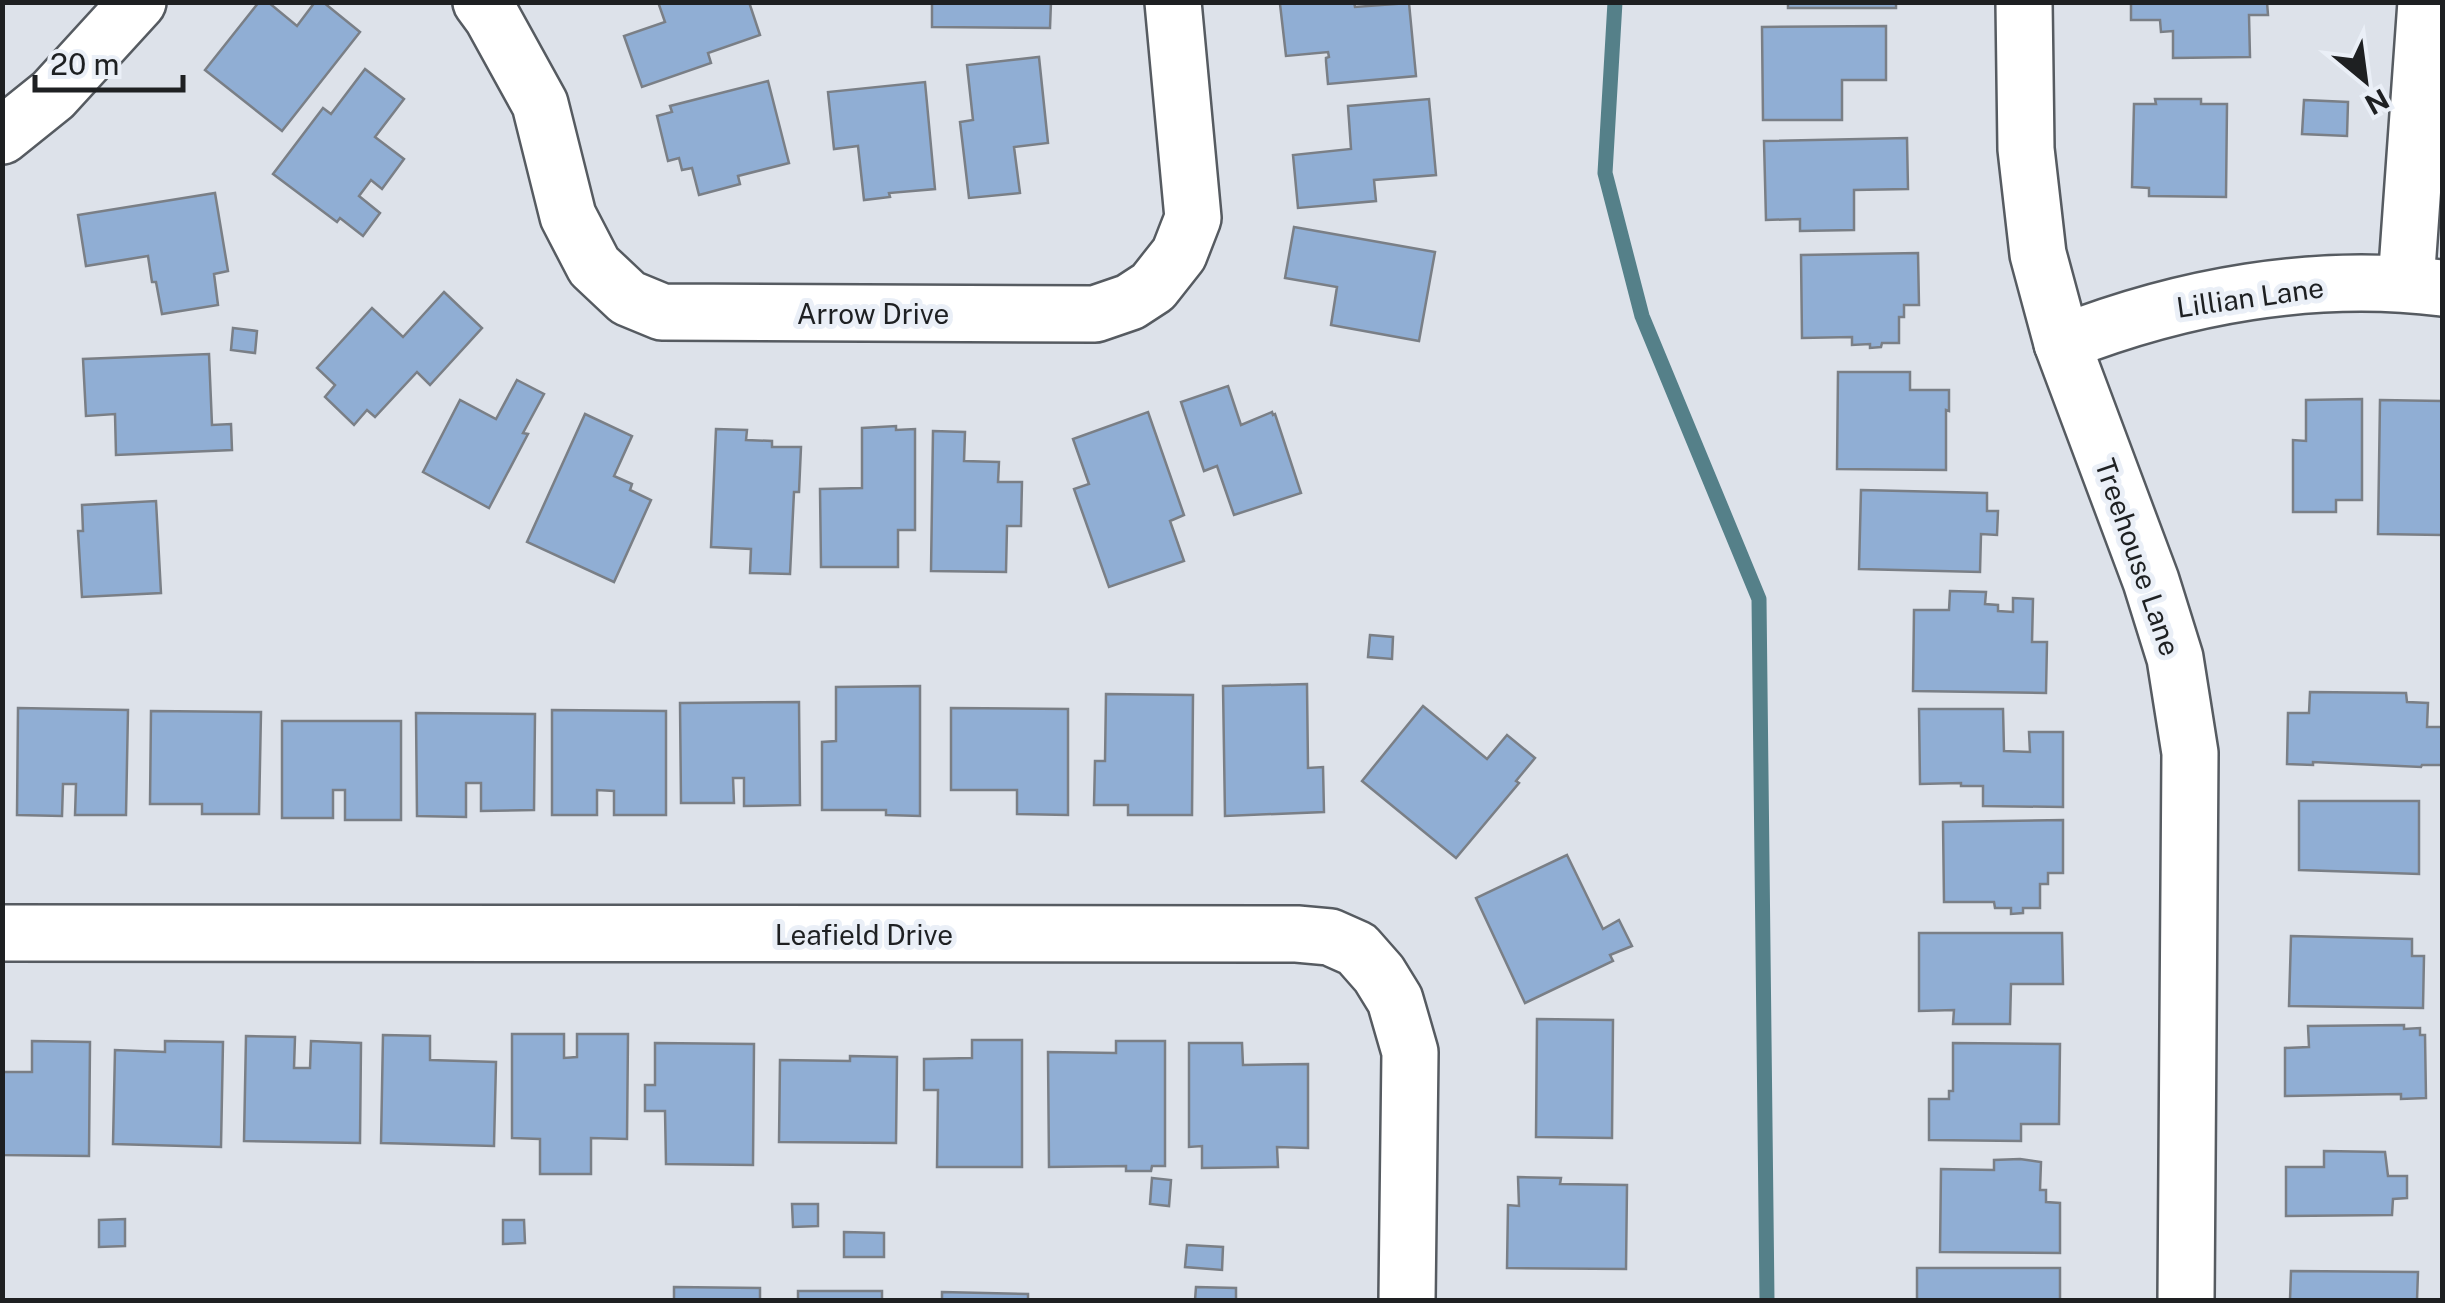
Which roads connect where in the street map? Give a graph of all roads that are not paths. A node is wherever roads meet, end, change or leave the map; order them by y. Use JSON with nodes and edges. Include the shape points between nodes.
{"nodes":[{"id":1,"x":138,"y":2,"type":"edge"},
{"id":2,"x":481,"y":2,"type":"edge"},
{"id":3,"x":1173,"y":2,"type":"edge"},
{"id":4,"x":2024,"y":2,"type":"edge"},
{"id":5,"x":2426,"y":2,"type":"edge"},
{"id":6,"x":2,"y":136,"type":"edge"},
{"id":7,"x":2424,"y":285,"type":"edge"},
{"id":8,"x":2062,"y":343,"type":"junction"},
{"id":9,"x":2,"y":933,"type":"edge"},
{"id":10,"x":1408,"y":1300,"type":"edge"},
{"id":11,"x":2186,"y":1300,"type":"edge"}],
"edges":[{"from":1,"to":6,"type":"street","via":[[53,96]]},
{"from":2,"to":3,"type":"street","name":"Arrow Drive","via":[[540,104],[568,216],[594,266],[628,298],[662,312],[1075,314],[1095,314],[1153,288],[1179,254],[1193,218]]},
{"from":4,"to":8,"type":"street","name":"Treehouse Lane","via":[[2026,149],[2038,254]]},
{"from":5,"to":7,"type":"street"},
{"from":7,"to":8,"type":"street","name":"Lillian Lane","via":[[2290,286],[2187,303]]},
{"from":8,"to":11,"type":"street","name":"Treehouse Lane","via":[[2151,581],[2175,658],[2190,753]]},
{"from":9,"to":10,"type":"street","name":"Leafield Drive","via":[[1330,937],[1357,949],[1379,974],[1395,1000],[1410,1052]]}]}
